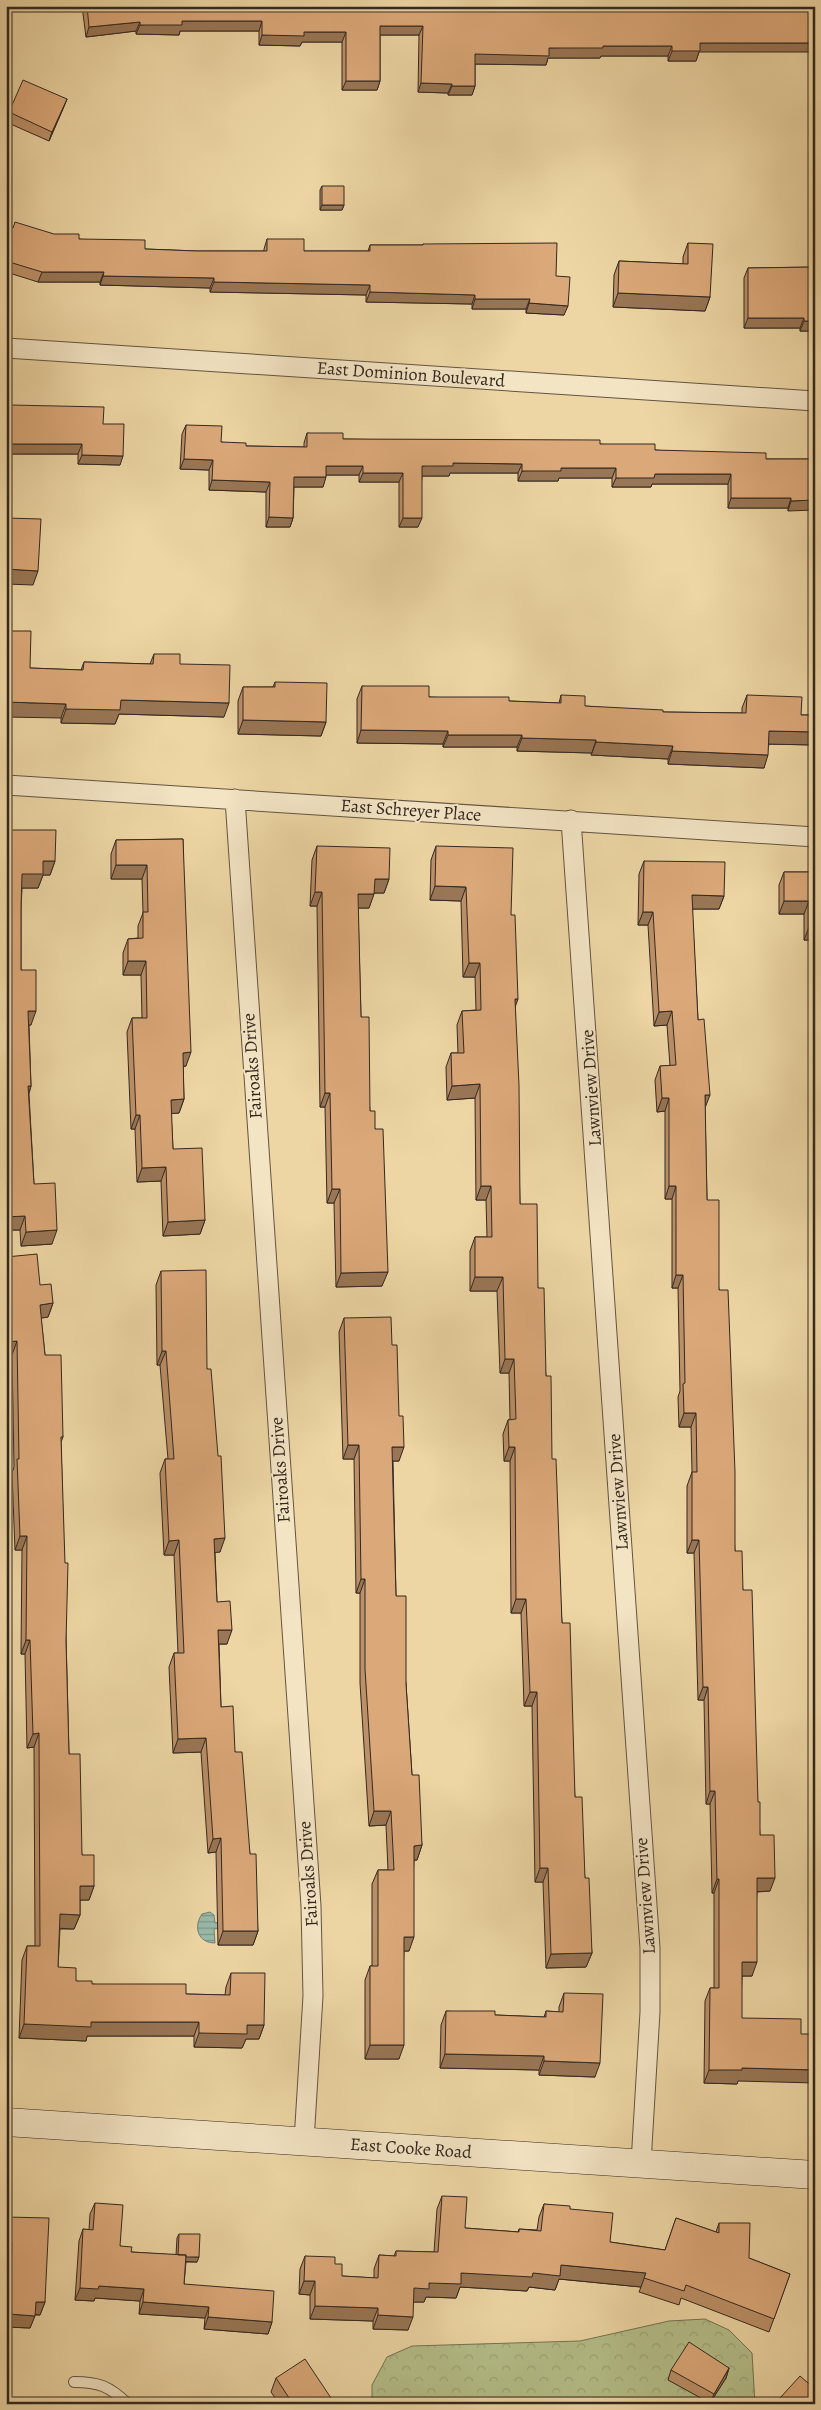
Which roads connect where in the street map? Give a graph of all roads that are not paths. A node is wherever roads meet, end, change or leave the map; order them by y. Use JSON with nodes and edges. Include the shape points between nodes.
{"nodes":[{"id":1,"x":6,"y":348,"type":"edge"},
{"id":2,"x":815,"y":400,"type":"edge"},
{"id":3,"x":6,"y":785,"type":"edge"},
{"id":4,"x":235,"y":799,"type":"junction"},
{"id":5,"x":571,"y":820,"type":"junction"},
{"id":6,"x":815,"y":837,"type":"edge"},
{"id":7,"x":6,"y":2122,"type":"edge"},
{"id":8,"x":304,"y":2141,"type":"junction"},
{"id":9,"x":641,"y":2163,"type":"junction"},
{"id":10,"x":815,"y":2174,"type":"edge"},
{"id":11,"x":74,"y":2382,"type":"dead end"},
{"id":12,"x":128,"y":2404,"type":"edge"}],
"edges":[{"from":1,"to":2,"type":"street","name":"East Dominion Boulevard"},
{"from":3,"to":4,"type":"street","name":"East Schreyer Place"},
{"from":4,"to":5,"type":"street","name":"East Schreyer Place"},
{"from":4,"to":8,"type":"street","name":"Fairoaks Drive","via":[[311,1906],[312,1996]]},
{"from":5,"to":6,"type":"street","name":"East Schreyer Place"},
{"from":5,"to":9,"type":"street","name":"Lawnview Drive","via":[[650,1948],[650,2012]]},
{"from":7,"to":8,"type":"main road","name":"East Cooke Road"},
{"from":8,"to":9,"type":"main road","name":"East Cooke Road"},
{"from":9,"to":10,"type":"main road","name":"East Cooke Road"},
{"from":11,"to":12,"type":"lane","via":[[93,2382],[112,2389]]}]}
